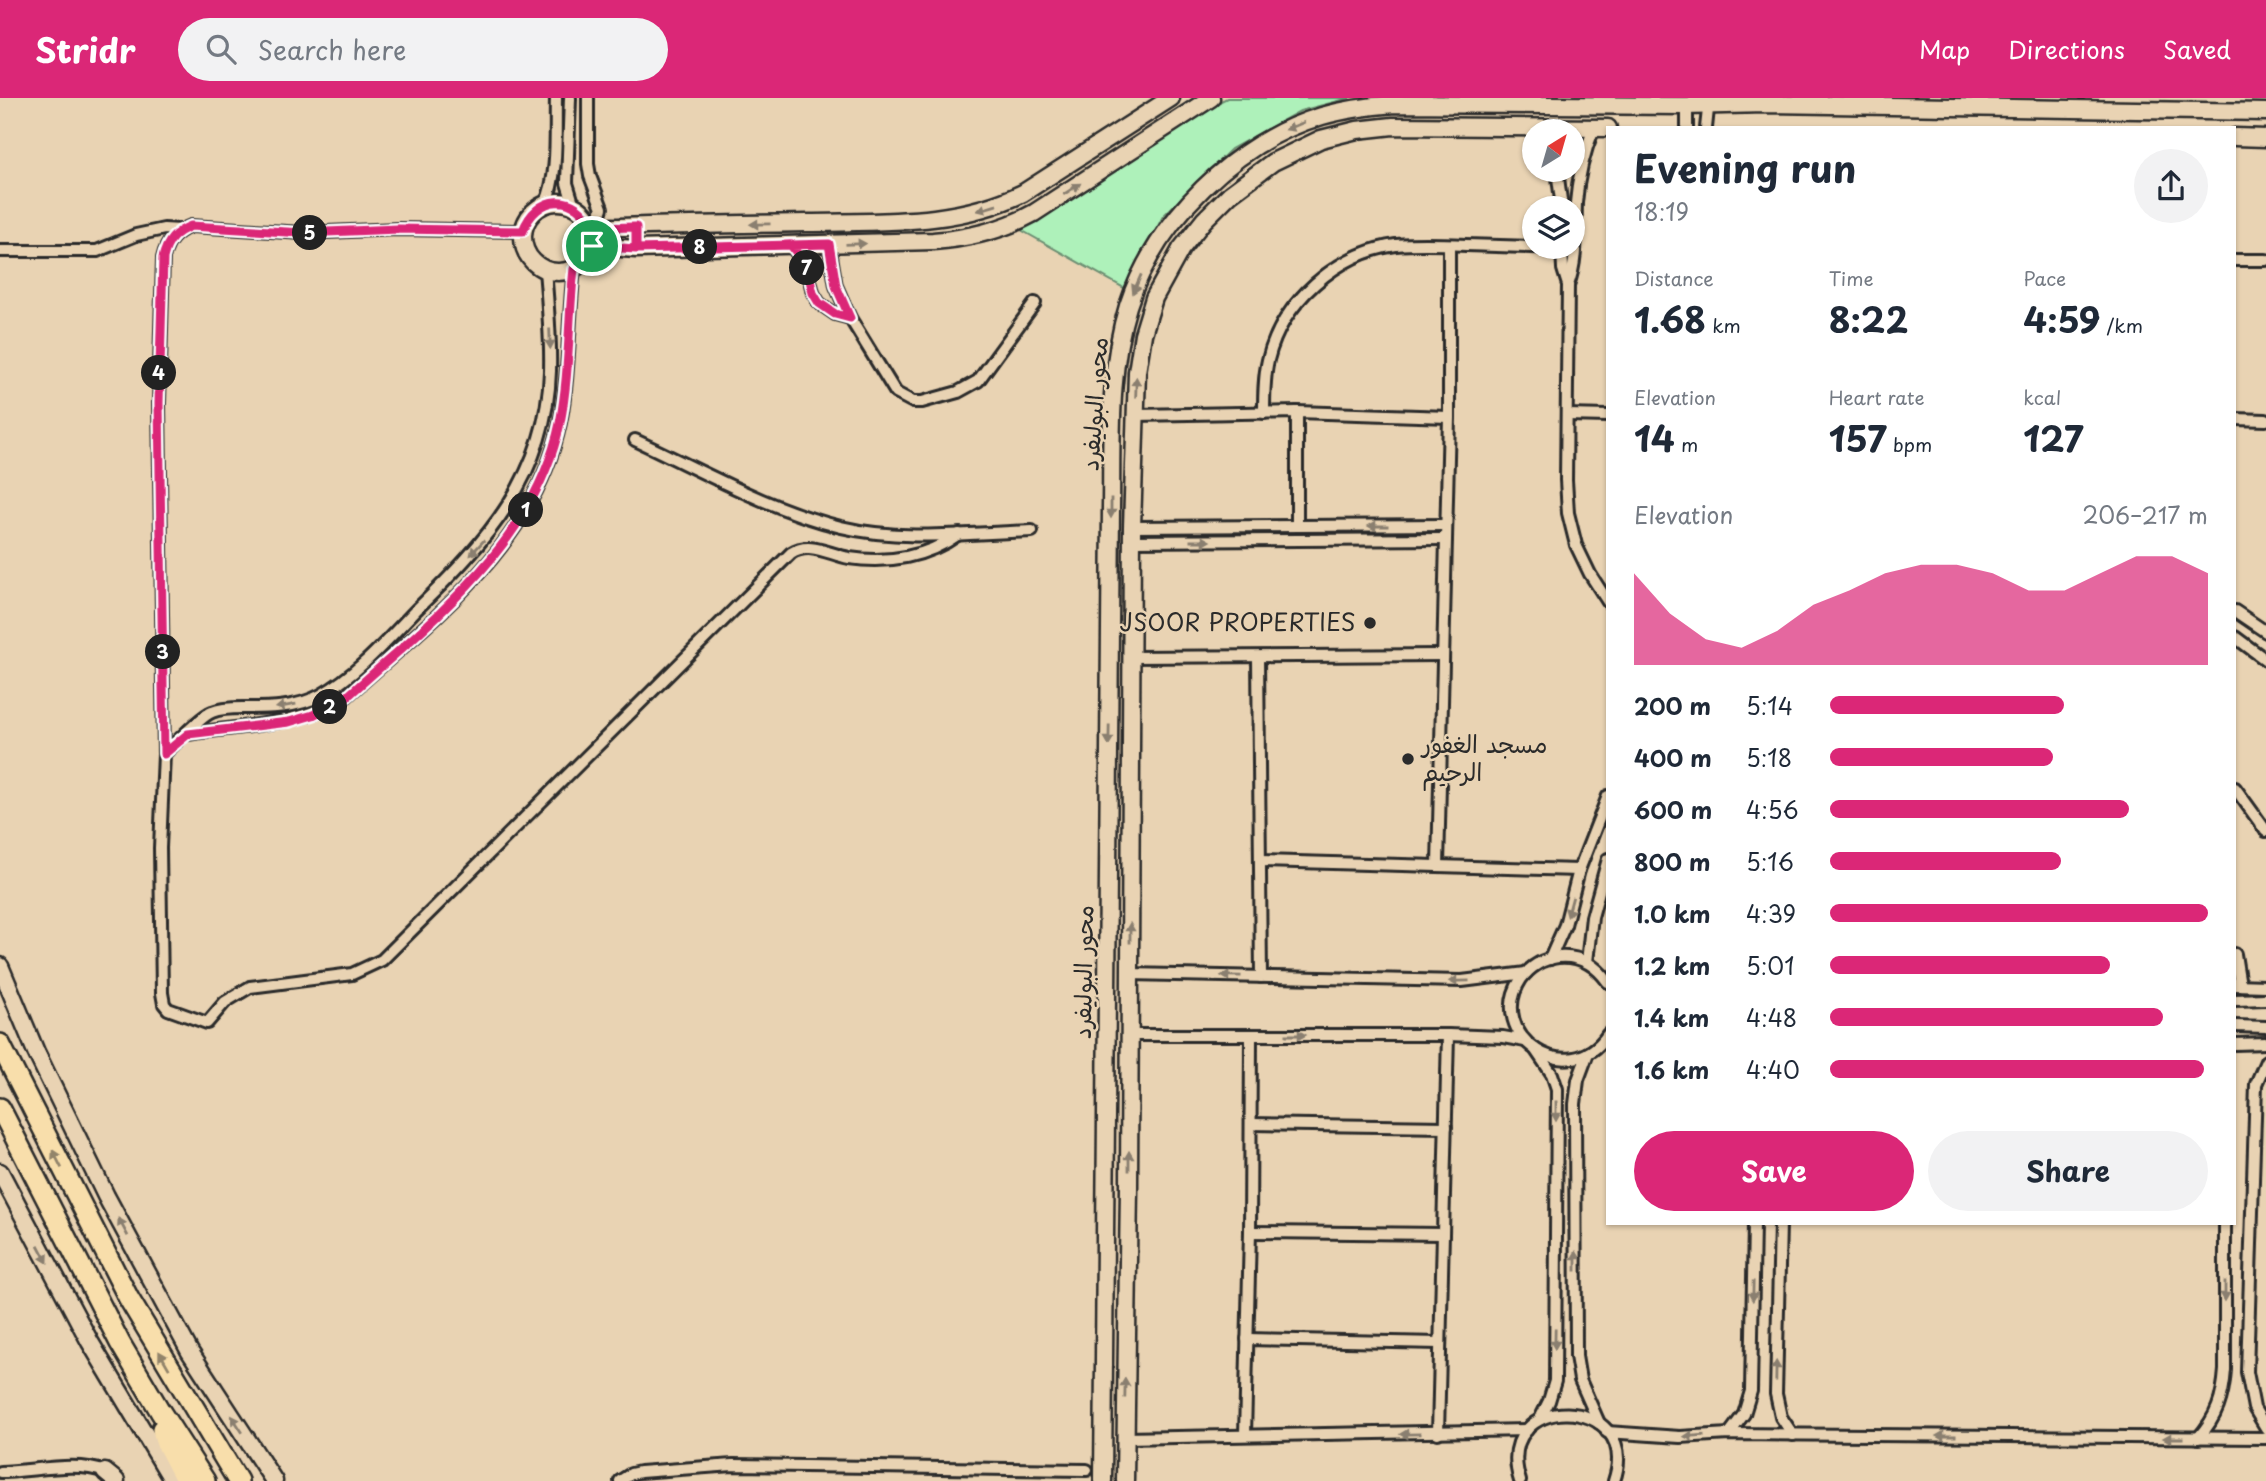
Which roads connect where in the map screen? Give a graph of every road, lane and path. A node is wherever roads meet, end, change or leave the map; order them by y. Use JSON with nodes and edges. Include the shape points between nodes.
{"nodes":[{"id":1,"x":556,"y":98,"type":"edge"},
{"id":2,"x":570,"y":98,"type":"edge"},
{"id":3,"x":588,"y":98,"type":"edge"},
{"id":4,"x":1171,"y":98,"type":"edge"},
{"id":5,"x":1211,"y":98,"type":"edge"},
{"id":6,"x":1760,"y":101,"type":"edge"},
{"id":7,"x":1709,"y":102,"type":"edge"},
{"id":8,"x":1687,"y":106,"type":"junction"},
{"id":9,"x":2266,"y":112,"type":"edge"},
{"id":10,"x":1687,"y":126,"type":"edge"},
{"id":11,"x":1706,"y":126,"type":"edge"},
{"id":12,"x":1601,"y":128,"type":"edge"},
{"id":13,"x":1522,"y":129,"type":"edge"},
{"id":14,"x":2236,"y":137,"type":"edge"},
{"id":15,"x":2266,"y":138,"type":"edge"},
{"id":16,"x":545,"y":204,"type":"junction"},
{"id":17,"x":574,"y":206,"type":"junction"},
{"id":18,"x":592,"y":227,"type":"junction"},
{"id":19,"x":636,"y":227,"type":"junction"},
{"id":20,"x":180,"y":230,"type":"junction"},
{"id":21,"x":523,"y":231,"type":"junction"},
{"id":22,"x":829,"y":244,"type":"junction"},
{"id":23,"x":791,"y":245,"type":"junction"},
{"id":24,"x":1449,"y":245,"type":"junction"},
{"id":25,"x":592,"y":246,"type":"junction"},
{"id":26,"x":1522,"y":246,"type":"edge"},
{"id":27,"x":636,"y":249,"type":"junction"},
{"id":28,"x":0,"y":251,"type":"edge"},
{"id":29,"x":1563,"y":259,"type":"edge"},
{"id":30,"x":2236,"y":260,"type":"edge"},
{"id":31,"x":2266,"y":260,"type":"edge"},
{"id":32,"x":574,"y":269,"type":"junction"},
{"id":33,"x":545,"y":271,"type":"junction"},
{"id":34,"x":1568,"y":285,"type":"junction"},
{"id":35,"x":1035,"y":303,"type":"dead end"},
{"id":36,"x":850,"y":318,"type":"junction"},
{"id":37,"x":1297,"y":412,"type":"junction"},
{"id":38,"x":1264,"y":413,"type":"junction"},
{"id":39,"x":1136,"y":415,"type":"junction"},
{"id":40,"x":1567,"y":415,"type":"junction"},
{"id":41,"x":1606,"y":416,"type":"edge"},
{"id":42,"x":1449,"y":417,"type":"junction"},
{"id":43,"x":2236,"y":419,"type":"edge"},
{"id":44,"x":2266,"y":420,"type":"edge"},
{"id":45,"x":635,"y":440,"type":"dead end"},
{"id":46,"x":1446,"y":525,"type":"junction"},
{"id":47,"x":1297,"y":526,"type":"junction"},
{"id":48,"x":1032,"y":531,"type":"dead end"},
{"id":49,"x":958,"y":534,"type":"junction"},
{"id":50,"x":1132,"y":534,"type":"junction"},
{"id":51,"x":1446,"y":539,"type":"junction"},
{"id":52,"x":1606,"y":599,"type":"edge"},
{"id":53,"x":2236,"y":612,"type":"edge"},
{"id":54,"x":2266,"y":632,"type":"edge"},
{"id":55,"x":2236,"y":638,"type":"edge"},
{"id":56,"x":1443,"y":655,"type":"junction"},
{"id":57,"x":1130,"y":657,"type":"junction"},
{"id":58,"x":1258,"y":657,"type":"junction"},
{"id":59,"x":2266,"y":660,"type":"edge"},
{"id":60,"x":188,"y":734,"type":"junction"},
{"id":61,"x":164,"y":754,"type":"junction"},
{"id":62,"x":2236,"y":789,"type":"edge"},
{"id":63,"x":1606,"y":801,"type":"edge"},
{"id":64,"x":2266,"y":831,"type":"edge"},
{"id":65,"x":1260,"y":861,"type":"junction"},
{"id":66,"x":1438,"y":866,"type":"junction"},
{"id":67,"x":1606,"y":866,"type":"edge"},
{"id":68,"x":1579,"y":870,"type":"junction"},
{"id":69,"x":1550,"y":958,"type":"junction"},
{"id":70,"x":1587,"y":962,"type":"junction"},
{"id":71,"x":0,"y":966,"type":"edge"},
{"id":72,"x":1526,"y":973,"type":"junction"},
{"id":73,"x":1129,"y":974,"type":"junction"},
{"id":74,"x":1606,"y":976,"type":"edge"},
{"id":75,"x":1261,"y":977,"type":"junction"},
{"id":76,"x":2237,"y":985,"type":"edge"},
{"id":77,"x":2266,"y":986,"type":"edge"},
{"id":78,"x":2266,"y":999,"type":"edge"},
{"id":79,"x":2236,"y":1000,"type":"edge"},
{"id":80,"x":2236,"y":1026,"type":"edge"},
{"id":81,"x":2266,"y":1027,"type":"edge"},
{"id":82,"x":1129,"y":1035,"type":"junction"},
{"id":83,"x":1251,"y":1035,"type":"junction"},
{"id":84,"x":1448,"y":1035,"type":"junction"},
{"id":85,"x":1606,"y":1039,"type":"edge"},
{"id":86,"x":1525,"y":1041,"type":"junction"},
{"id":87,"x":2266,"y":1043,"type":"edge"},
{"id":88,"x":0,"y":1044,"type":"edge"},
{"id":89,"x":2236,"y":1044,"type":"edge"},
{"id":90,"x":1535,"y":1049,"type":"junction"},
{"id":91,"x":1588,"y":1053,"type":"junction"},
{"id":92,"x":2266,"y":1061,"type":"edge"},
{"id":93,"x":0,"y":1108,"type":"edge"},
{"id":94,"x":1251,"y":1124,"type":"junction"},
{"id":95,"x":1446,"y":1127,"type":"junction"},
{"id":96,"x":0,"y":1172,"type":"edge"},
{"id":97,"x":1754,"y":1225,"type":"edge"},
{"id":98,"x":1780,"y":1225,"type":"edge"},
{"id":99,"x":2225,"y":1225,"type":"edge"},
{"id":100,"x":1250,"y":1233,"type":"junction"},
{"id":101,"x":1443,"y":1234,"type":"junction"},
{"id":102,"x":1247,"y":1339,"type":"junction"},
{"id":103,"x":1440,"y":1343,"type":"junction"},
{"id":104,"x":159,"y":1411,"type":"junction"},
{"id":105,"x":1540,"y":1419,"type":"junction"},
{"id":106,"x":1598,"y":1423,"type":"junction"},
{"id":107,"x":2266,"y":1428,"type":"edge"},
{"id":108,"x":1527,"y":1430,"type":"junction"},
{"id":109,"x":1607,"y":1432,"type":"junction"},
{"id":110,"x":1438,"y":1433,"type":"junction"},
{"id":111,"x":1729,"y":1434,"type":"junction"},
{"id":112,"x":1793,"y":1435,"type":"junction"},
{"id":113,"x":1245,"y":1436,"type":"junction"},
{"id":114,"x":1125,"y":1438,"type":"junction"},
{"id":115,"x":2198,"y":1438,"type":"junction"},
{"id":116,"x":2266,"y":1438,"type":"edge"},
{"id":117,"x":1087,"y":1470,"type":"dead end"},
{"id":118,"x":0,"y":1472,"type":"edge"},
{"id":119,"x":111,"y":1476,"type":"edge"},
{"id":120,"x":237,"y":1478,"type":"edge"},
{"id":121,"x":173,"y":1481,"type":"edge"},
{"id":122,"x":186,"y":1481,"type":"edge"},
{"id":123,"x":205,"y":1481,"type":"edge"},
{"id":124,"x":274,"y":1481,"type":"edge"},
{"id":125,"x":621,"y":1481,"type":"edge"},
{"id":126,"x":1103,"y":1481,"type":"edge"},
{"id":127,"x":1125,"y":1481,"type":"edge"},
{"id":128,"x":1520,"y":1481,"type":"edge"},
{"id":129,"x":1614,"y":1481,"type":"edge"}],
"edges":[{"from":1,"to":16,"type":"street","via":[[553,172]]},
{"from":2,"to":17,"type":"street","via":[[568,183]]},
{"from":3,"to":18,"type":"street","via":[[588,164],[602,208]]},
{"from":4,"to":19,"type":"street","one_way":true,"via":[[1023,193],[985,209],[887,221]]},
{"from":22,"to":5,"type":"street","one_way":true,"via":[[959,239],[1002,229],[1046,206]]},
{"from":6,"to":7,"type":"street","name":"محور البوليفرد"},
{"from":6,"to":9,"type":"street","name":"محور البوليفرد"},
{"from":7,"to":8,"type":"street","name":"محور البوليفرد"},
{"from":7,"to":11,"type":"street"},
{"from":8,"to":10,"type":"street"},
{"from":8,"to":126,"type":"street","name":"محور البوليفرد","one_way":true,"via":[[1420,103],[1357,107],[1321,116],[1275,136],[1220,173],[1164,235],[1135,287],[1120,342],[1112,414]]},
{"from":12,"to":34,"type":"street","via":[[1584,156],[1577,187],[1575,256]]},
{"from":39,"to":13,"type":"street","name":"محور البوليفرد","one_way":true,"via":[[1141,344],[1162,281],[1204,220],[1258,172],[1304,145],[1357,130],[1393,126]]},
{"from":14,"to":15,"type":"street"},
{"from":16,"to":17,"type":"street"},
{"from":16,"to":21,"type":"street","via":[[527,219]]},
{"from":17,"to":18,"type":"street"},
{"from":18,"to":19,"type":"street"},
{"from":18,"to":25,"type":"street"},
{"from":19,"to":27,"type":"street"},
{"from":20,"to":21,"type":"street","via":[[203,226],[303,233]]},
{"from":20,"to":28,"type":"street","via":[[136,235],[97,251]]},
{"from":20,"to":61,"type":"street","via":[[165,247],[163,258],[159,403]]},
{"from":21,"to":33,"type":"street","via":[[527,255]]},
{"from":22,"to":23,"type":"street"},
{"from":22,"to":36,"type":"street","via":[[836,286]]},
{"from":23,"to":27,"type":"street"},
{"from":23,"to":36,"type":"street","via":[[807,267],[819,303]]},
{"from":24,"to":26,"type":"street"},
{"from":24,"to":38,"type":"street","via":[[1377,249],[1341,265],[1309,288],[1273,345],[1264,385]]},
{"from":24,"to":42,"type":"street"},
{"from":25,"to":27,"type":"street"},
{"from":25,"to":32,"type":"street"},
{"from":29,"to":34,"type":"street"},
{"from":30,"to":31,"type":"street"},
{"from":32,"to":33,"type":"street"},
{"from":32,"to":60,"type":"street","via":[[568,370],[554,446],[526,510],[486,567],[332,706],[289,722]]},
{"from":33,"to":60,"type":"street","one_way":true,"via":[[551,373],[538,443],[503,515],[344,679],[303,703],[216,710]]},
{"from":34,"to":40,"type":"street"},
{"from":35,"to":36,"type":"street","via":[[978,381],[922,402],[896,393]]},
{"from":37,"to":38,"type":"street"},
{"from":37,"to":42,"type":"street"},
{"from":37,"to":47,"type":"street"},
{"from":38,"to":39,"type":"street"},
{"from":39,"to":50,"type":"street","name":"محور البوليفرد"},
{"from":40,"to":41,"type":"street"},
{"from":40,"to":52,"type":"street","via":[[1568,513],[1576,545]]},
{"from":42,"to":46,"type":"street"},
{"from":43,"to":44,"type":"street"},
{"from":45,"to":49,"type":"street","via":[[771,502],[841,527],[897,535]]},
{"from":46,"to":47,"type":"street","one_way":true},
{"from":46,"to":51,"type":"street"},
{"from":47,"to":50,"type":"street"},
{"from":48,"to":49,"type":"street"},
{"from":49,"to":61,"type":"street","via":[[931,550],[899,558],[857,559],[806,547],[790,553],[382,960],[352,974],[250,987],[225,1002],[207,1023],[173,1012],[162,999]]},
{"from":50,"to":51,"type":"street","one_way":true},
{"from":50,"to":57,"type":"street","name":"محور البوليفرد"},
{"from":51,"to":56,"type":"street"},
{"from":53,"to":54,"type":"street"},
{"from":55,"to":59,"type":"street"},
{"from":56,"to":58,"type":"street"},
{"from":56,"to":66,"type":"street"},
{"from":57,"to":58,"type":"street"},
{"from":73,"to":57,"type":"street","name":"محور البوليفرد","one_way":true},
{"from":58,"to":65,"type":"street"},
{"from":60,"to":61,"type":"street"},
{"from":62,"to":64,"type":"street"},
{"from":63,"to":68,"type":"street"},
{"from":65,"to":66,"type":"street"},
{"from":65,"to":75,"type":"street"},
{"from":66,"to":68,"type":"street"},
{"from":67,"to":70,"type":"street","via":[[1592,917]]},
{"from":68,"to":69,"type":"street","one_way":true,"via":[[1565,925]]},
{"from":69,"to":70,"type":"street"},
{"from":69,"to":72,"type":"street"},
{"from":70,"to":74,"type":"street"},
{"from":124,"to":71,"type":"street","one_way":true,"via":[[190,1352],[106,1196]]},
{"from":72,"to":75,"type":"street","one_way":true,"via":[[1462,981]]},
{"from":72,"to":86,"type":"street","via":[[1513,1002],[1515,1023]]},
{"from":75,"to":73,"type":"street","one_way":true},
{"from":73,"to":82,"type":"street","name":"محور البوليفرد"},
{"from":76,"to":77,"type":"street"},
{"from":78,"to":79,"type":"street"},
{"from":80,"to":81,"type":"street"},
{"from":82,"to":83,"type":"street"},
{"from":114,"to":82,"type":"street","name":"محور البوليفرد","one_way":true},
{"from":83,"to":84,"type":"street","one_way":true},
{"from":83,"to":94,"type":"street"},
{"from":84,"to":86,"type":"street"},
{"from":84,"to":95,"type":"street"},
{"from":85,"to":91,"type":"street"},
{"from":86,"to":90,"type":"street"},
{"from":87,"to":89,"type":"street"},
{"from":120,"to":88,"type":"highway","one_way":true,"via":[[129,1299]]},
{"from":90,"to":91,"type":"street","via":[[1561,1059]]},
{"from":90,"to":105,"type":"street","one_way":true,"via":[[1557,1089],[1555,1381]]},
{"from":106,"to":91,"type":"street","one_way":true,"via":[[1580,1380],[1576,1356],[1576,1104],[1578,1080]]},
{"from":92,"to":107,"type":"street","via":[[2256,1084],[2247,1372],[2255,1408]]},
{"from":93,"to":104,"type":"highway"},
{"from":94,"to":95,"type":"street"},
{"from":94,"to":100,"type":"street"},
{"from":95,"to":101,"type":"street"},
{"from":96,"to":121,"type":"street","one_way":true,"via":[[90,1342]]},
{"from":97,"to":111,"type":"street","one_way":true,"via":[[1751,1391],[1744,1415]]},
{"from":112,"to":98,"type":"street","one_way":true,"via":[[1781,1417],[1776,1394]]},
{"from":99,"to":115,"type":"street","one_way":true,"via":[[2223,1391],[2219,1409]]},
{"from":100,"to":101,"type":"street"},
{"from":100,"to":102,"type":"street"},
{"from":101,"to":103,"type":"street"},
{"from":102,"to":103,"type":"street"},
{"from":102,"to":113,"type":"street"},
{"from":103,"to":110,"type":"street"},
{"from":104,"to":122,"type":"highway","via":[[165,1441]]},
{"from":104,"to":123,"type":"highway"},
{"from":105,"to":106,"type":"street","via":[[1564,1412]]},
{"from":105,"to":108,"type":"street"},
{"from":106,"to":109,"type":"street"},
{"from":108,"to":110,"type":"street"},
{"from":108,"to":128,"type":"street","via":[[1516,1456]]},
{"from":111,"to":109,"type":"street","one_way":true,"via":[[1680,1437]]},
{"from":109,"to":129,"type":"street","via":[[1617,1458]]},
{"from":110,"to":113,"type":"street","one_way":true},
{"from":111,"to":112,"type":"street"},
{"from":115,"to":112,"type":"street","one_way":true},
{"from":113,"to":114,"type":"street"},
{"from":114,"to":127,"type":"street","name":"محور البوليفرد"},
{"from":115,"to":116,"type":"street"},
{"from":117,"to":125,"type":"street","via":[[733,1465],[640,1472]]},
{"from":118,"to":119,"type":"street","via":[[94,1468]]}]}
